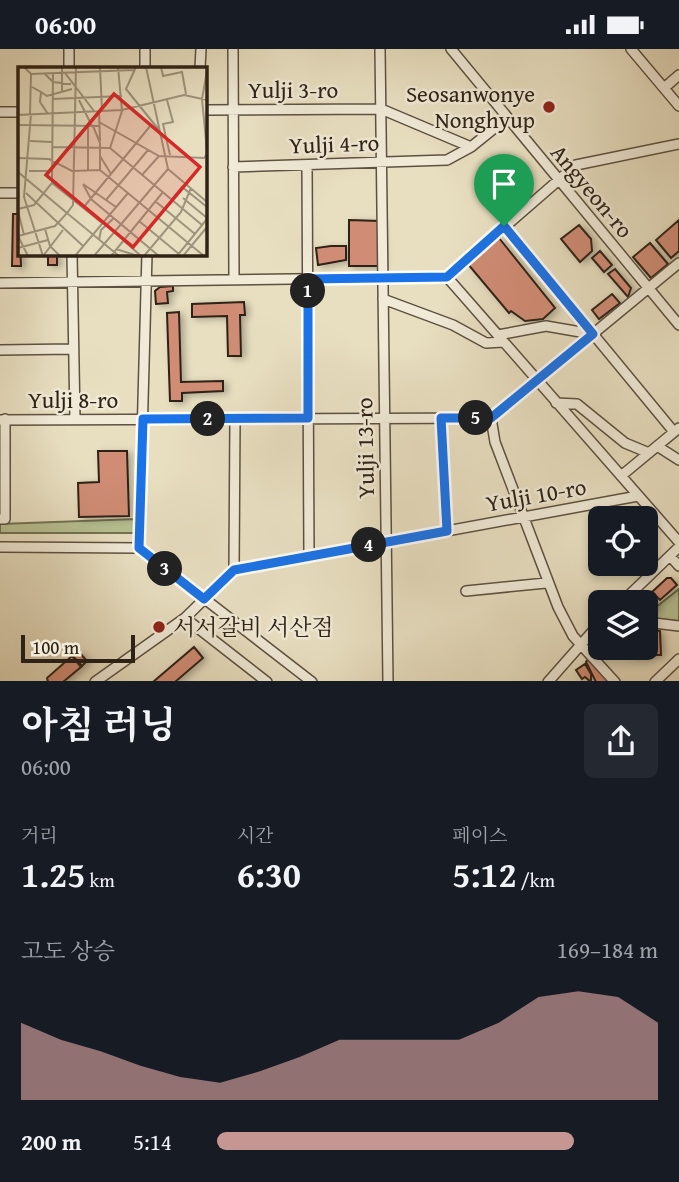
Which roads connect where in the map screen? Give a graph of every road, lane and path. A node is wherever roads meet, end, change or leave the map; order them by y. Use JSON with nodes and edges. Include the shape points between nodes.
{"nodes":[{"id":1,"x":69,"y":49,"type":"edge"},
{"id":2,"x":145,"y":49,"type":"edge"},
{"id":3,"x":201,"y":49,"type":"edge"},
{"id":4,"x":233,"y":49,"type":"edge"},
{"id":5,"x":380,"y":49,"type":"edge"},
{"id":6,"x":451,"y":49,"type":"edge"},
{"id":7,"x":631,"y":49,"type":"edge"},
{"id":8,"x":69,"y":67,"type":"edge"},
{"id":9,"x":145,"y":67,"type":"edge"},
{"id":10,"x":200,"y":67,"type":"edge"},
{"id":11,"x":679,"y":75,"type":"edge"},
{"id":12,"x":664,"y":88,"type":"junction"},
{"id":13,"x":679,"y":106,"type":"edge"},
{"id":14,"x":381,"y":109,"type":"junction"},
{"id":15,"x":206,"y":110,"type":"edge"},
{"id":16,"x":233,"y":110,"type":"junction"},
{"id":17,"x":0,"y":112,"type":"edge"},
{"id":18,"x":18,"y":112,"type":"edge"},
{"id":19,"x":506,"y":118,"type":"junction"},
{"id":20,"x":679,"y":144,"type":"edge"},
{"id":21,"x":471,"y":147,"type":"junction"},
{"id":22,"x":381,"y":162,"type":"junction"},
{"id":23,"x":307,"y":165,"type":"junction"},
{"id":24,"x":233,"y":167,"type":"junction"},
{"id":25,"x":557,"y":179,"type":"junction"},
{"id":26,"x":0,"y":193,"type":"edge"},
{"id":27,"x":18,"y":193,"type":"edge"},
{"id":28,"x":504,"y":226,"type":"junction"},
{"id":29,"x":72,"y":255,"type":"edge"},
{"id":30,"x":147,"y":255,"type":"edge"},
{"id":31,"x":679,"y":264,"type":"edge"},
{"id":32,"x":447,"y":277,"type":"junction"},
{"id":33,"x":383,"y":278,"type":"junction"},
{"id":34,"x":308,"y":279,"type":"junction"},
{"id":35,"x":234,"y":280,"type":"junction"},
{"id":36,"x":147,"y":281,"type":"junction"},
{"id":37,"x":72,"y":282,"type":"junction"},
{"id":38,"x":0,"y":283,"type":"edge"},
{"id":39,"x":649,"y":289,"type":"junction"},
{"id":40,"x":383,"y":299,"type":"junction"},
{"id":41,"x":679,"y":325,"type":"edge"},
{"id":42,"x":593,"y":334,"type":"junction"},
{"id":43,"x":500,"y":339,"type":"junction"},
{"id":44,"x":74,"y":349,"type":"junction"},
{"id":45,"x":0,"y":350,"type":"edge"},
{"id":46,"x":537,"y":380,"type":"junction"},
{"id":47,"x":556,"y":403,"type":"junction"},
{"id":48,"x":308,"y":418,"type":"junction"},
{"id":49,"x":384,"y":418,"type":"junction"},
{"id":50,"x":441,"y":418,"type":"junction"},
{"id":51,"x":491,"y":418,"type":"junction"},
{"id":52,"x":2,"y":419,"type":"edge"},
{"id":53,"x":75,"y":419,"type":"junction"},
{"id":54,"x":143,"y":419,"type":"junction"},
{"id":55,"x":235,"y":419,"type":"junction"},
{"id":56,"x":677,"y":430,"type":"edge"},
{"id":57,"x":653,"y":450,"type":"junction"},
{"id":58,"x":679,"y":460,"type":"edge"},
{"id":59,"x":621,"y":476,"type":"junction"},
{"id":60,"x":638,"y":496,"type":"junction"},
{"id":61,"x":523,"y":517,"type":"junction"},
{"id":62,"x":0,"y":519,"type":"edge"},
{"id":63,"x":447,"y":531,"type":"junction"},
{"id":64,"x":386,"y":542,"type":"junction"},
{"id":65,"x":679,"y":545,"type":"edge"},
{"id":66,"x":0,"y":547,"type":"edge"},
{"id":67,"x":139,"y":548,"type":"junction"},
{"id":68,"x":309,"y":556,"type":"junction"},
{"id":69,"x":670,"y":556,"type":"junction"},
{"id":70,"x":679,"y":566,"type":"edge"},
{"id":71,"x":234,"y":570,"type":"junction"},
{"id":72,"x":547,"y":583,"type":"junction"},
{"id":73,"x":635,"y":590,"type":"edge"},
{"id":74,"x":466,"y":591,"type":"dead end"},
{"id":75,"x":204,"y":599,"type":"junction"},
{"id":76,"x":185,"y":618,"type":"junction"},
{"id":77,"x":658,"y":623,"type":"edge"},
{"id":78,"x":679,"y":625,"type":"edge"},
{"id":79,"x":588,"y":635,"type":"edge"},
{"id":80,"x":580,"y":643,"type":"junction"},
{"id":81,"x":679,"y":659,"type":"edge"},
{"id":82,"x":95,"y":681,"type":"edge"},
{"id":83,"x":267,"y":681,"type":"edge"},
{"id":84,"x":312,"y":681,"type":"edge"},
{"id":85,"x":387,"y":681,"type":"edge"},
{"id":86,"x":548,"y":681,"type":"edge"},
{"id":87,"x":615,"y":681,"type":"edge"},
{"id":88,"x":655,"y":681,"type":"edge"}],
"edges":[{"from":1,"to":8,"type":"street"},
{"from":2,"to":9,"type":"street"},
{"from":3,"to":10,"type":"street"},
{"from":4,"to":16,"type":"street"},
{"from":5,"to":14,"type":"street","name":"Yulji 13-ro"},
{"from":6,"to":19,"type":"street","name":"Angyeon-ro"},
{"from":7,"to":12,"type":"street"},
{"from":11,"to":12,"type":"street"},
{"from":12,"to":13,"type":"street"},
{"from":14,"to":16,"type":"street","name":"Yulji 3-ro"},
{"from":14,"to":21,"type":"street"},
{"from":14,"to":22,"type":"street","name":"Yulji 13-ro"},
{"from":15,"to":16,"type":"street","name":"Yulji 3-ro"},
{"from":16,"to":24,"type":"street"},
{"from":17,"to":18,"type":"street"},
{"from":19,"to":21,"type":"street","name":"Yulji 4-ro"},
{"from":19,"to":25,"type":"street","name":"Angyeon-ro"},
{"from":20,"to":25,"type":"street","via":[[583,161]]},
{"from":21,"to":22,"type":"street","name":"Yulji 4-ro","via":[[447,160]]},
{"from":22,"to":23,"type":"street","name":"Yulji 4-ro"},
{"from":22,"to":33,"type":"street","name":"Yulji 13-ro"},
{"from":23,"to":24,"type":"street","name":"Yulji 4-ro"},
{"from":23,"to":34,"type":"street"},
{"from":24,"to":35,"type":"street"},
{"from":25,"to":28,"type":"street"},
{"from":25,"to":39,"type":"street","name":"Angyeon-ro"},
{"from":26,"to":27,"type":"street"},
{"from":28,"to":32,"type":"street"},
{"from":28,"to":42,"type":"street"},
{"from":29,"to":37,"type":"street"},
{"from":30,"to":36,"type":"street"},
{"from":31,"to":39,"type":"street"},
{"from":32,"to":33,"type":"street"},
{"from":32,"to":43,"type":"street"},
{"from":33,"to":34,"type":"street"},
{"from":33,"to":40,"type":"street","name":"Yulji 13-ro"},
{"from":34,"to":35,"type":"street"},
{"from":34,"to":48,"type":"street"},
{"from":35,"to":36,"type":"street"},
{"from":36,"to":37,"type":"street"},
{"from":36,"to":54,"type":"street"},
{"from":37,"to":38,"type":"street"},
{"from":37,"to":44,"type":"street"},
{"from":39,"to":41,"type":"street","name":"Angyeon-ro"},
{"from":39,"to":42,"type":"street"},
{"from":40,"to":43,"type":"street","via":[[453,325],[486,343]]},
{"from":40,"to":49,"type":"street","name":"Yulji 13-ro"},
{"from":42,"to":43,"type":"street","via":[[527,327]]},
{"from":42,"to":46,"type":"street"},
{"from":42,"to":56,"type":"street"},
{"from":43,"to":46,"type":"street"},
{"from":44,"to":45,"type":"street"},
{"from":44,"to":53,"type":"street"},
{"from":46,"to":47,"type":"street"},
{"from":46,"to":51,"type":"street"},
{"from":47,"to":57,"type":"street","via":[[577,404],[625,443]]},
{"from":47,"to":59,"type":"street"},
{"from":48,"to":49,"type":"street","name":"Yulji 8-ro"},
{"from":48,"to":55,"type":"street","name":"Yulji 8-ro"},
{"from":48,"to":68,"type":"street"},
{"from":49,"to":50,"type":"street","name":"Yulji 8-ro"},
{"from":49,"to":64,"type":"street","name":"Yulji 13-ro"},
{"from":50,"to":51,"type":"street","name":"Yulji 8-ro"},
{"from":50,"to":63,"type":"street"},
{"from":51,"to":61,"type":"street","via":[[495,442]]},
{"from":52,"to":53,"type":"street","name":"Yulji 8-ro"},
{"from":52,"to":62,"type":"street","via":[[5,519]]},
{"from":53,"to":54,"type":"street","name":"Yulji 8-ro"},
{"from":54,"to":55,"type":"street","name":"Yulji 8-ro"},
{"from":54,"to":67,"type":"street"},
{"from":55,"to":71,"type":"street"},
{"from":56,"to":57,"type":"street"},
{"from":57,"to":58,"type":"street"},
{"from":57,"to":59,"type":"street"},
{"from":59,"to":60,"type":"street"},
{"from":60,"to":61,"type":"street","name":"Yulji 10-ro"},
{"from":60,"to":65,"type":"street"},
{"from":61,"to":63,"type":"street","name":"Yulji 10-ro"},
{"from":61,"to":72,"type":"street"},
{"from":63,"to":64,"type":"street","name":"Yulji 10-ro"},
{"from":64,"to":68,"type":"street","name":"Yulji 10-ro"},
{"from":64,"to":85,"type":"street","name":"Yulji 13-ro"},
{"from":65,"to":69,"type":"street"},
{"from":66,"to":67,"type":"street"},
{"from":67,"to":75,"type":"street"},
{"from":68,"to":71,"type":"street","name":"Yulji 10-ro"},
{"from":69,"to":70,"type":"street"},
{"from":69,"to":73,"type":"street"},
{"from":71,"to":75,"type":"street"},
{"from":72,"to":74,"type":"street"},
{"from":72,"to":80,"type":"street"},
{"from":75,"to":76,"type":"street"},
{"from":75,"to":84,"type":"street"},
{"from":76,"to":82,"type":"street"},
{"from":76,"to":83,"type":"street"},
{"from":77,"to":78,"type":"street"},
{"from":79,"to":80,"type":"street"},
{"from":80,"to":86,"type":"street"},
{"from":80,"to":87,"type":"street"},
{"from":81,"to":88,"type":"street"}]}
